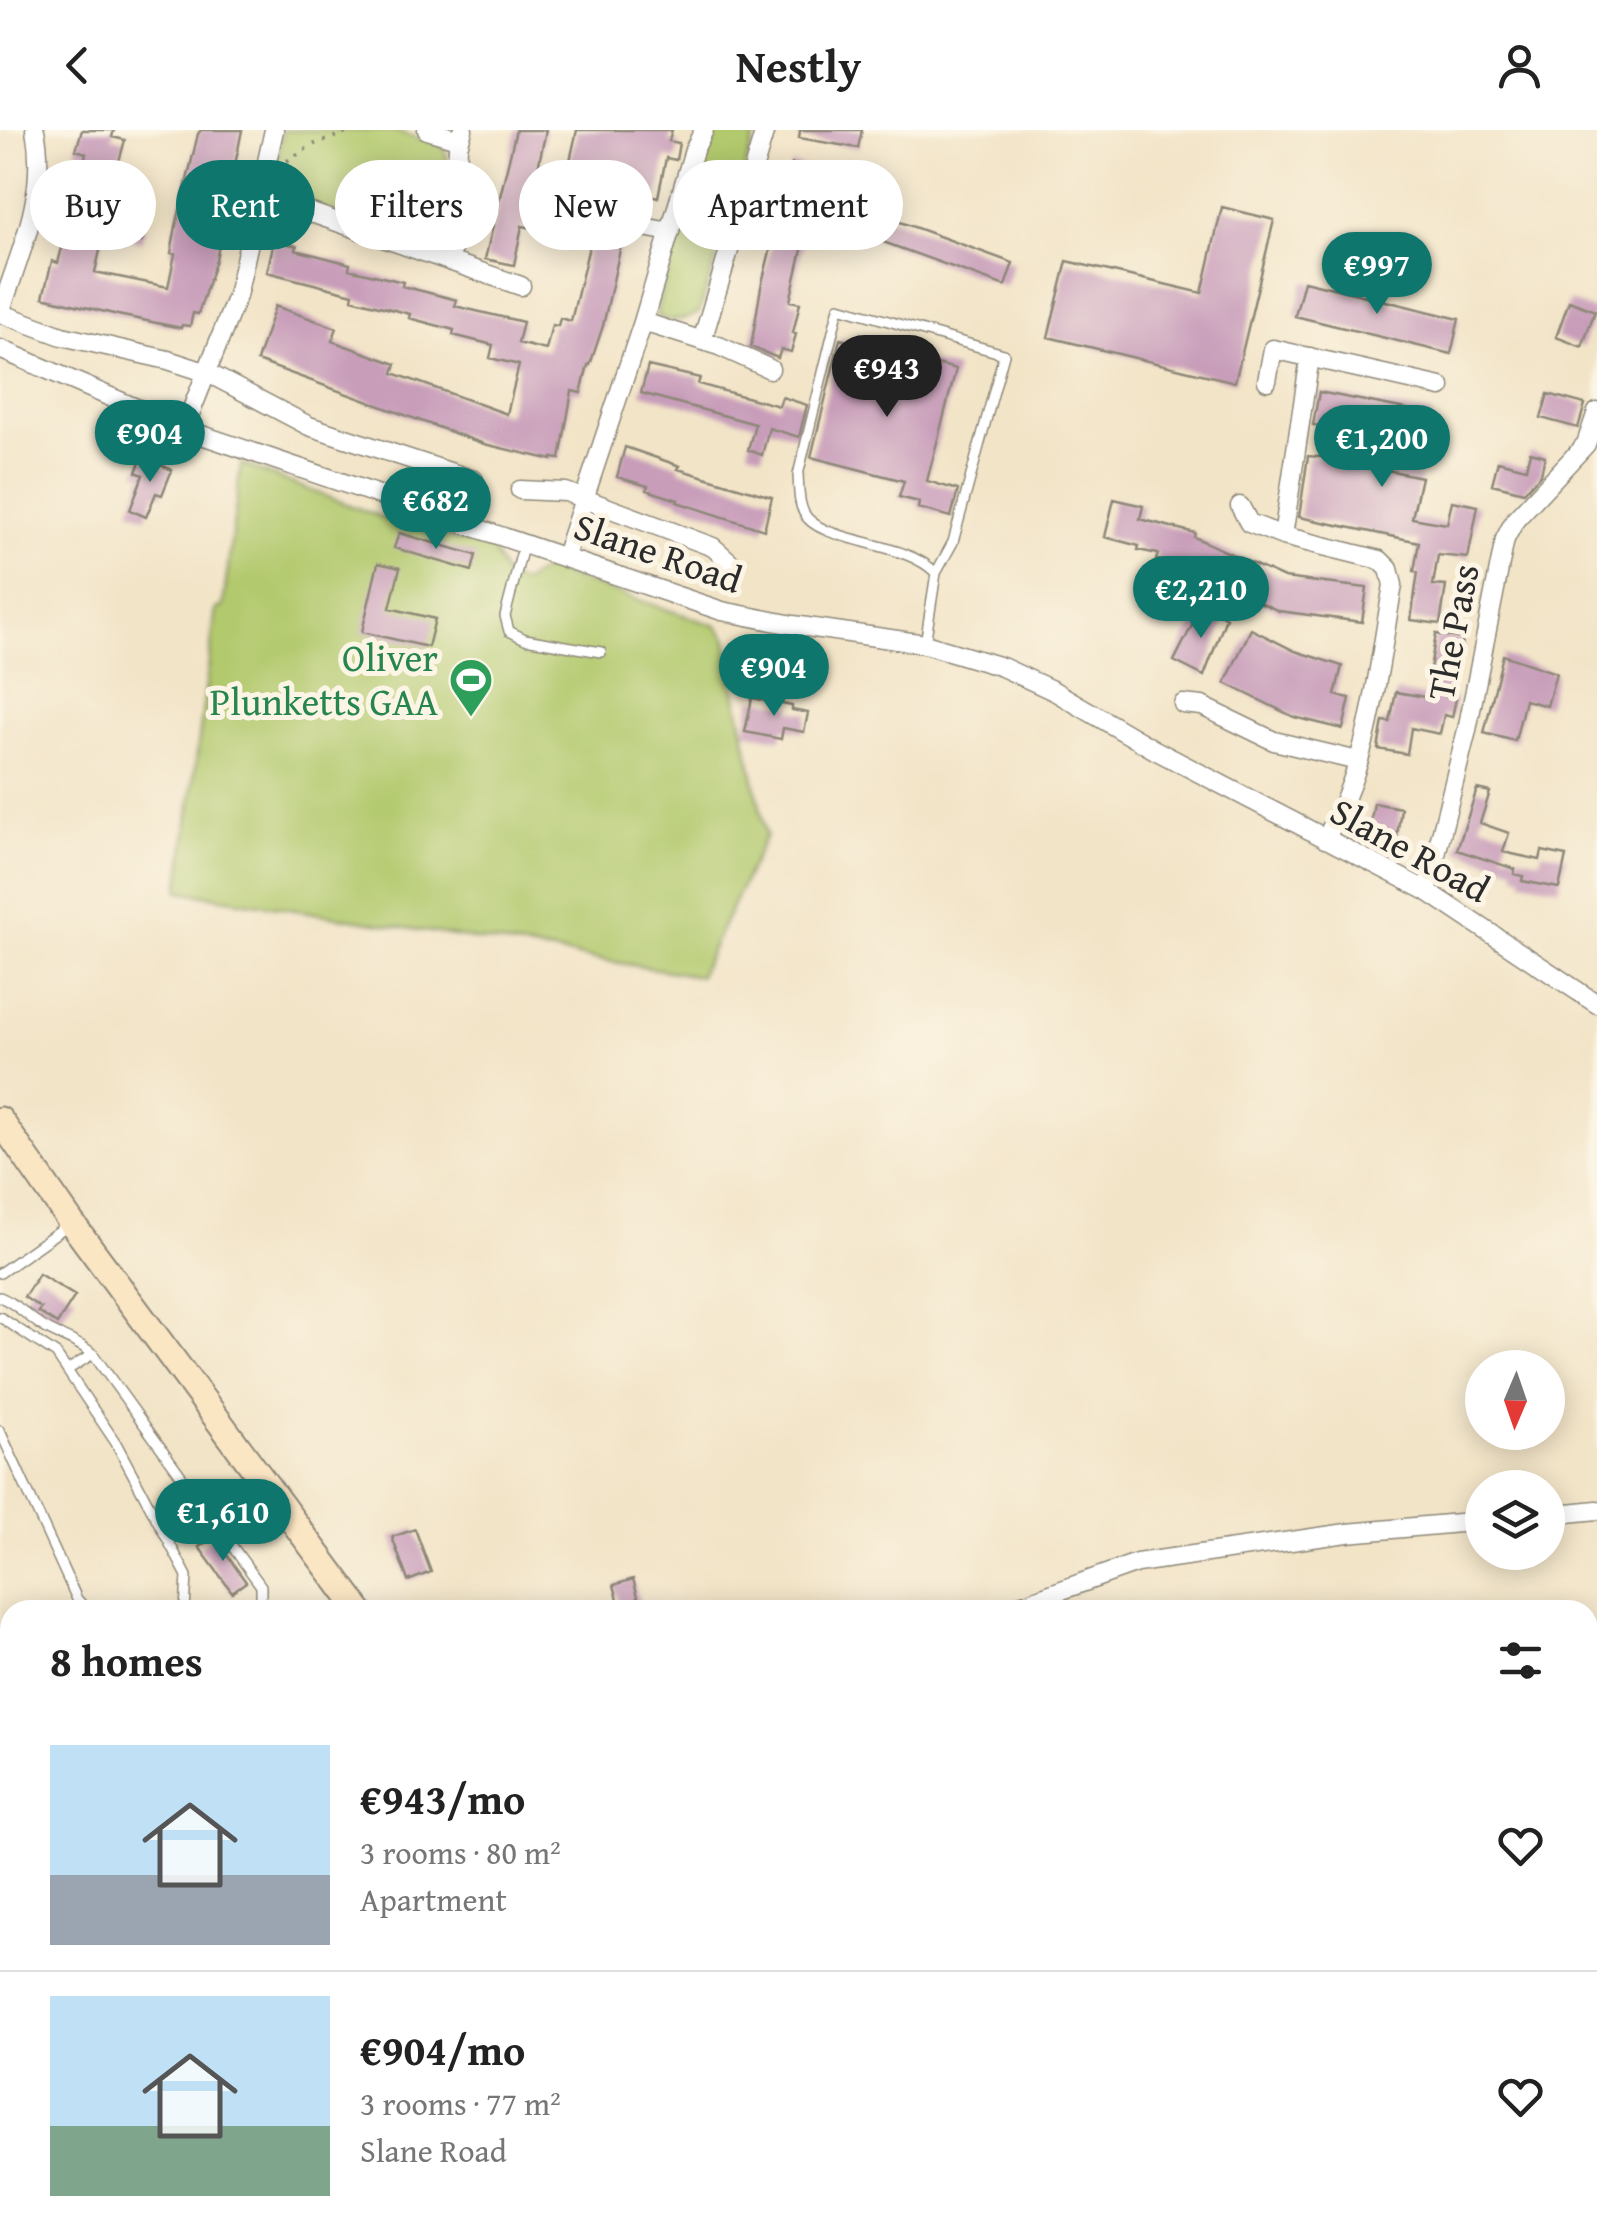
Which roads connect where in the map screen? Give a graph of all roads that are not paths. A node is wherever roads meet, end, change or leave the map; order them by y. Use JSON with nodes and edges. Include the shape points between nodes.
{"nodes":[{"id":1,"x":35,"y":130,"type":"edge"},
{"id":2,"x":274,"y":130,"type":"edge"},
{"id":3,"x":427,"y":130,"type":"edge"},
{"id":4,"x":704,"y":130,"type":"edge"},
{"id":5,"x":764,"y":130,"type":"edge"},
{"id":6,"x":461,"y":135,"type":"edge"},
{"id":7,"x":315,"y":214,"type":"edge"},
{"id":8,"x":653,"y":229,"type":"edge"},
{"id":9,"x":670,"y":232,"type":"junction"},
{"id":10,"x":451,"y":262,"type":"junction"},
{"id":11,"x":521,"y":286,"type":"dead end"},
{"id":12,"x":0,"y":313,"type":"edge"},
{"id":13,"x":643,"y":322,"type":"junction"},
{"id":14,"x":702,"y":341,"type":"junction"},
{"id":15,"x":0,"y":350,"type":"edge"},
{"id":16,"x":1310,"y":358,"type":"junction"},
{"id":17,"x":770,"y":369,"type":"dead end"},
{"id":18,"x":208,"y":373,"type":"junction"},
{"id":19,"x":1267,"y":382,"type":"dead end"},
{"id":20,"x":1442,"y":387,"type":"dead end"},
{"id":21,"x":1597,"y":412,"type":"edge"},
{"id":22,"x":184,"y":429,"type":"junction"},
{"id":23,"x":474,"y":480,"type":"dead end"},
{"id":24,"x":520,"y":490,"type":"dead end"},
{"id":25,"x":582,"y":498,"type":"junction"},
{"id":26,"x":1240,"y":506,"type":"dead end"},
{"id":27,"x":1282,"y":536,"type":"junction"},
{"id":28,"x":524,"y":543,"type":"junction"},
{"id":29,"x":564,"y":556,"type":"junction"},
{"id":30,"x":731,"y":563,"type":"dead end"},
{"id":31,"x":936,"y":573,"type":"junction"},
{"id":32,"x":926,"y":644,"type":"junction"},
{"id":33,"x":601,"y":652,"type":"dead end"},
{"id":34,"x":1182,"y":704,"type":"dead end"},
{"id":35,"x":1358,"y":762,"type":"junction"},
{"id":36,"x":1325,"y":839,"type":"junction"},
{"id":37,"x":1428,"y":891,"type":"junction"},
{"id":38,"x":1597,"y":1004,"type":"edge"},
{"id":39,"x":0,"y":1120,"type":"edge"},
{"id":40,"x":71,"y":1222,"type":"junction"},
{"id":41,"x":0,"y":1273,"type":"edge"},
{"id":42,"x":0,"y":1296,"type":"edge"},
{"id":43,"x":0,"y":1317,"type":"edge"},
{"id":44,"x":93,"y":1354,"type":"junction"},
{"id":45,"x":69,"y":1370,"type":"junction"},
{"id":46,"x":0,"y":1431,"type":"edge"},
{"id":47,"x":1597,"y":1510,"type":"edge"},
{"id":48,"x":1565,"y":1513,"type":"edge"},
{"id":49,"x":1465,"y":1522,"type":"edge"},
{"id":50,"x":77,"y":1600,"type":"edge"},
{"id":51,"x":185,"y":1600,"type":"edge"},
{"id":52,"x":261,"y":1600,"type":"edge"},
{"id":53,"x":352,"y":1600,"type":"edge"},
{"id":54,"x":1034,"y":1600,"type":"edge"}],
"edges":[{"from":1,"to":12,"type":"street","via":[[38,193]]},
{"from":2,"to":18,"type":"street","via":[[237,296]]},
{"from":3,"to":6,"type":"street"},
{"from":4,"to":9,"type":"street"},
{"from":5,"to":14,"type":"street"},
{"from":6,"to":10,"type":"street"},
{"from":7,"to":10,"type":"street"},
{"from":8,"to":9,"type":"street"},
{"from":9,"to":13,"type":"street"},
{"from":10,"to":11,"type":"street"},
{"from":12,"to":18,"type":"street"},
{"from":13,"to":14,"type":"street"},
{"from":13,"to":25,"type":"street"},
{"from":14,"to":17,"type":"street"},
{"from":15,"to":22,"type":"street","name":"Slane Road"},
{"from":16,"to":19,"type":"street","via":[[1273,349]]},
{"from":16,"to":20,"type":"street"},
{"from":16,"to":27,"type":"street"},
{"from":18,"to":22,"type":"street"},
{"from":18,"to":23,"type":"street","via":[[310,426]]},
{"from":21,"to":37,"type":"street","name":"The Pass","via":[[1586,444],[1514,520],[1505,539]]},
{"from":22,"to":28,"type":"street","name":"Slane Road"},
{"from":24,"to":25,"type":"street"},
{"from":25,"to":29,"type":"street"},
{"from":25,"to":30,"type":"street","via":[[714,547]]},
{"from":26,"to":27,"type":"street","via":[[1248,523]]},
{"from":27,"to":35,"type":"street","via":[[1362,553],[1389,569],[1393,585]]},
{"from":28,"to":29,"type":"street","name":"Slane Road"},
{"from":28,"to":33,"type":"lane","via":[[505,616],[509,631]]},
{"from":29,"to":32,"type":"street","name":"Slane Road","via":[[746,618]]},
{"from":31,"to":31,"type":"lane","via":[[905,552],[823,530],[805,517],[798,475],[838,306],[1004,354],[954,542]]},
{"from":31,"to":32,"type":"lane"},
{"from":32,"to":36,"type":"street","name":"Slane Road","via":[[1054,691]]},
{"from":34,"to":35,"type":"street","via":[[1202,706],[1274,740]]},
{"from":35,"to":36,"type":"street"},
{"from":36,"to":37,"type":"street","name":"Slane Road"},
{"from":37,"to":38,"type":"street","name":"Slane Road"},
{"from":39,"to":40,"type":"main road"},
{"from":40,"to":41,"type":"lane"},
{"from":40,"to":53,"type":"main road"},
{"from":42,"to":44,"type":"lane"},
{"from":43,"to":45,"type":"lane","via":[[36,1338]]},
{"from":44,"to":45,"type":"lane"},
{"from":44,"to":52,"type":"lane","via":[[261,1586]]},
{"from":45,"to":51,"type":"lane","via":[[187,1576]]},
{"from":46,"to":50,"type":"lane"},
{"from":47,"to":48,"type":"street"},
{"from":49,"to":54,"type":"street","via":[[1137,1563]]}]}
